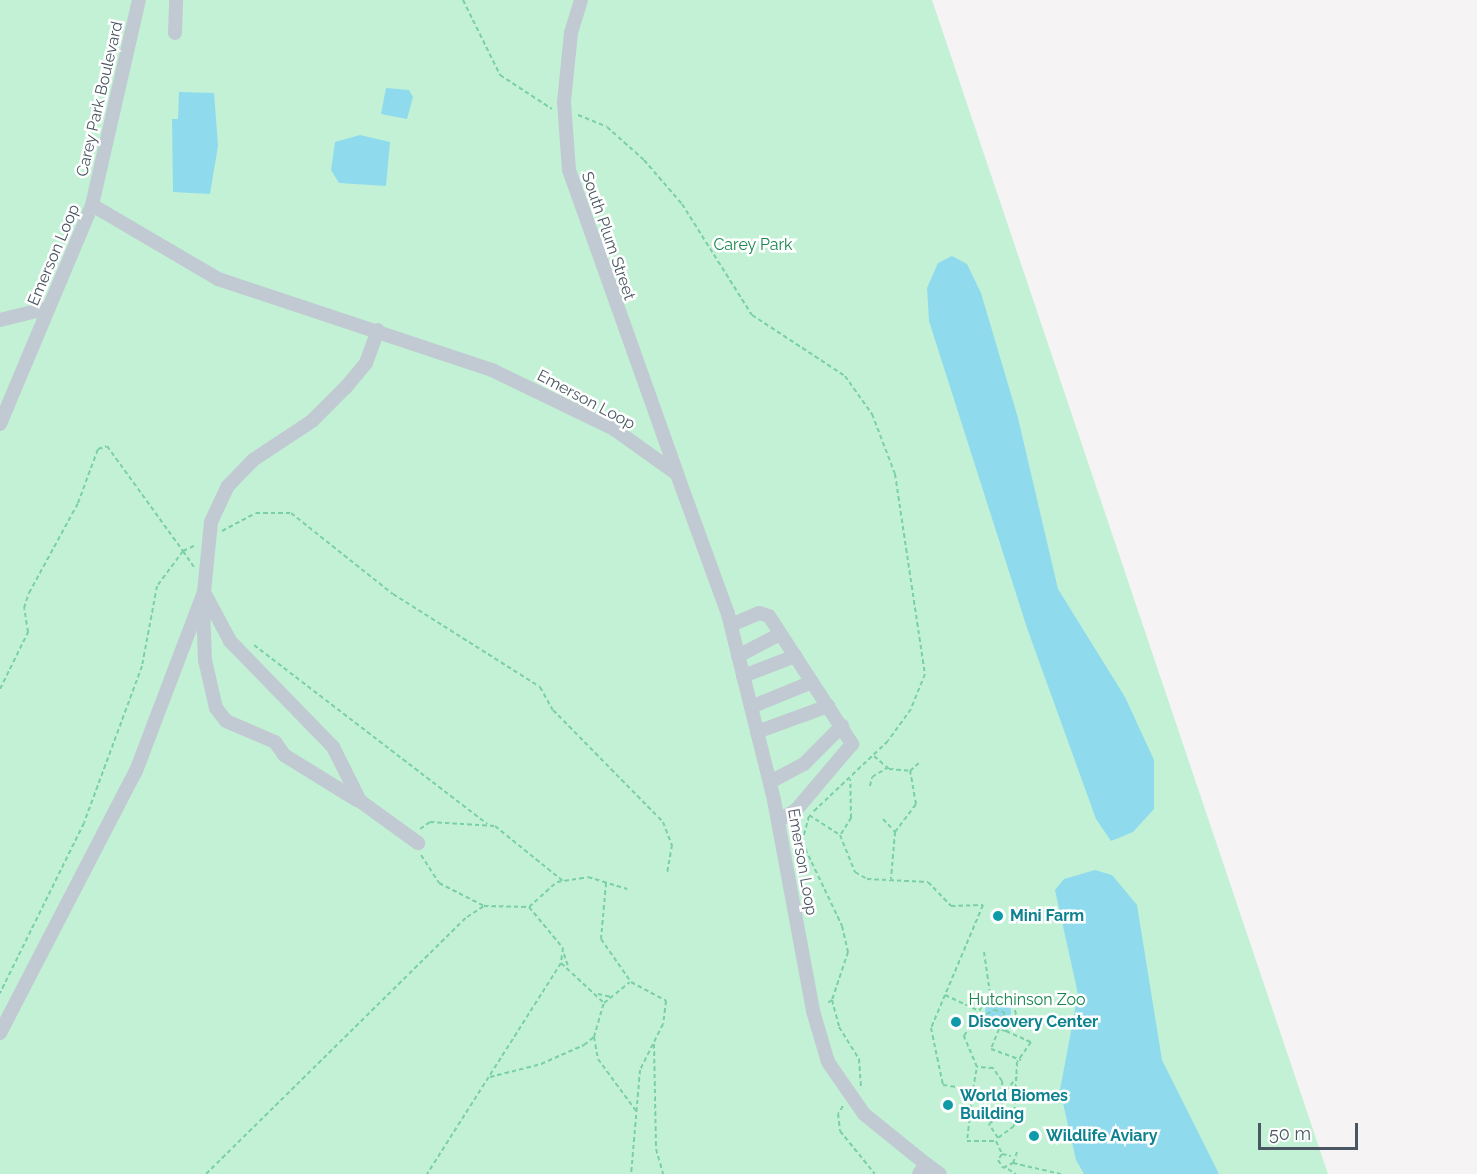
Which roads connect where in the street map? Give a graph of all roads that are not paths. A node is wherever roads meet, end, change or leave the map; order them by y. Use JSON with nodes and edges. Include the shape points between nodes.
{"nodes":[{"id":1,"x":139,"y":0,"type":"edge"},
{"id":2,"x":176,"y":0,"type":"edge"},
{"id":3,"x":581,"y":0,"type":"edge"},
{"id":4,"x":175,"y":33,"type":"dead end"},
{"id":5,"x":92,"y":204,"type":"junction"},
{"id":6,"x":49,"y":308,"type":"junction"},
{"id":7,"x":0,"y":320,"type":"edge"},
{"id":8,"x":378,"y":330,"type":"junction"},
{"id":9,"x":4,"y":403,"type":"edge"},
{"id":10,"x":0,"y":424,"type":"edge"},
{"id":11,"x":677,"y":474,"type":"junction"},
{"id":12,"x":204,"y":588,"type":"junction"},
{"id":13,"x":731,"y":625,"type":"junction"},
{"id":14,"x":780,"y":634,"type":"junction"},
{"id":15,"x":738,"y":656,"type":"junction"},
{"id":16,"x":795,"y":656,"type":"junction"},
{"id":17,"x":743,"y":676,"type":"junction"},
{"id":18,"x":812,"y":682,"type":"junction"},
{"id":19,"x":751,"y":706,"type":"junction"},
{"id":20,"x":828,"y":706,"type":"junction"},
{"id":21,"x":842,"y":726,"type":"junction"},
{"id":22,"x":757,"y":732,"type":"junction"},
{"id":23,"x":770,"y":783,"type":"junction"},
{"id":24,"x":360,"y":801,"type":"junction"},
{"id":25,"x":778,"y":821,"type":"junction"},
{"id":26,"x":418,"y":843,"type":"road end"},
{"id":27,"x":0,"y":1033,"type":"edge"},
{"id":28,"x":922,"y":1169,"type":"edge"},
{"id":29,"x":939,"y":1174,"type":"edge"}],
"edges":[{"from":1,"to":5,"type":"street","name":"Carey Park Boulevard"},
{"from":2,"to":4,"type":"street"},
{"from":3,"to":11,"type":"street","name":"South Plum Street","via":[[571,33],[563,113],[569,170],[588,233]]},
{"from":5,"to":6,"type":"street","name":"Emerson Loop"},
{"from":5,"to":8,"type":"street","name":"Emerson Loop","via":[[218,279]]},
{"from":6,"to":7,"type":"street"},
{"from":6,"to":9,"type":"street","name":"Emerson Loop"},
{"from":8,"to":11,"type":"street","name":"Emerson Loop","via":[[492,370],[614,429]]},
{"from":8,"to":12,"type":"street","via":[[366,363],[346,387],[312,421],[253,460],[228,486],[209,539]]},
{"from":9,"to":10,"type":"street","name":"Emerson Loop"},
{"from":11,"to":13,"type":"street","name":"Emerson Loop"},
{"from":12,"to":24,"type":"street","via":[[230,641],[333,747]]},
{"from":12,"to":24,"type":"street","via":[[205,660],[216,708],[226,721],[274,742],[284,755]]},
{"from":12,"to":27,"type":"street","via":[[136,771]]},
{"from":13,"to":14,"type":"street","via":[[765,613]]},
{"from":13,"to":15,"type":"street","name":"Emerson Loop"},
{"from":14,"to":15,"type":"street"},
{"from":14,"to":16,"type":"street"},
{"from":15,"to":17,"type":"street","name":"Emerson Loop"},
{"from":16,"to":17,"type":"street"},
{"from":16,"to":18,"type":"street"},
{"from":17,"to":19,"type":"street","name":"Emerson Loop"},
{"from":18,"to":19,"type":"street"},
{"from":18,"to":20,"type":"street"},
{"from":19,"to":22,"type":"street","name":"Emerson Loop"},
{"from":20,"to":21,"type":"street"},
{"from":20,"to":22,"type":"street"},
{"from":21,"to":23,"type":"street","via":[[804,764]]},
{"from":21,"to":25,"type":"street","via":[[851,740],[847,755],[796,810]]},
{"from":22,"to":23,"type":"street","name":"Emerson Loop"},
{"from":23,"to":25,"type":"street","name":"Emerson Loop"},
{"from":24,"to":26,"type":"street"},
{"from":25,"to":28,"type":"street","name":"Emerson Loop","via":[[813,1011],[828,1062],[850,1099]]},
{"from":28,"to":29,"type":"street","name":"Emerson Loop"}]}
